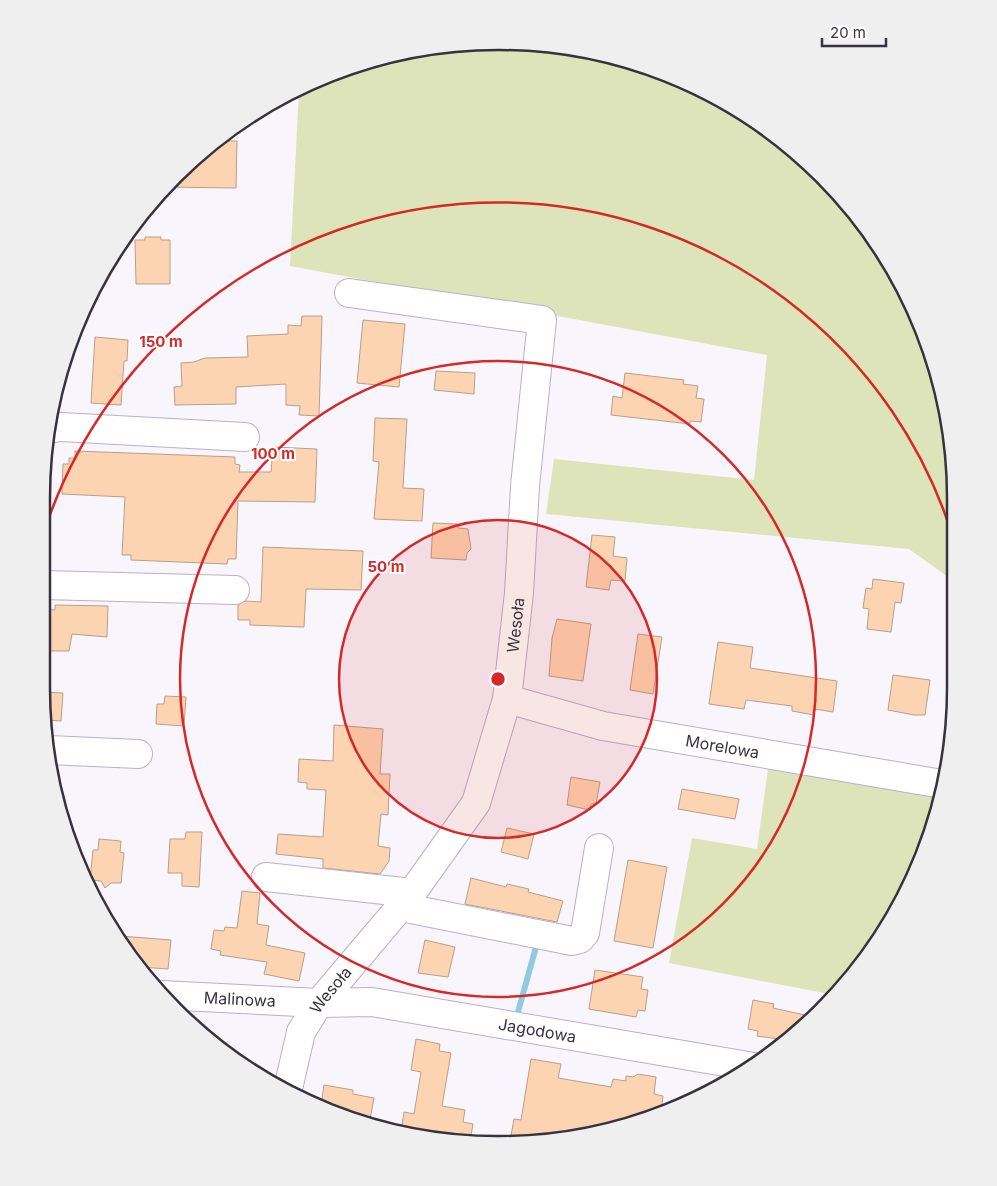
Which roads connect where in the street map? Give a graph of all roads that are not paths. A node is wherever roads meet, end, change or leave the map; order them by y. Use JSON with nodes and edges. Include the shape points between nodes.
{"nodes":[{"id":1,"x":349,"y":293,"type":"dead end"},
{"id":2,"x":56,"y":428,"type":"edge"},
{"id":3,"x":245,"y":437,"type":"dead end"},
{"id":4,"x":50,"y":585,"type":"edge"},
{"id":5,"x":235,"y":590,"type":"dead end"},
{"id":6,"x":507,"y":699,"type":"junction"},
{"id":7,"x":55,"y":750,"type":"edge"},
{"id":8,"x":138,"y":754,"type":"dead end"},
{"id":9,"x":936,"y":783,"type":"edge"},
{"id":10,"x":599,"y":848,"type":"dead end"},
{"id":11,"x":266,"y":877,"type":"dead end"},
{"id":12,"x":406,"y":900,"type":"junction"},
{"id":13,"x":172,"y":996,"type":"edge"},
{"id":14,"x":319,"y":1003,"type":"junction"},
{"id":15,"x":741,"y":1065,"type":"edge"},
{"id":16,"x":289,"y":1084,"type":"edge"}],
"edges":[{"from":1,"to":6,"type":"street","name":"Wesoła","via":[[542,320]]},
{"from":2,"to":3,"type":"street"},
{"from":4,"to":5,"type":"street"},
{"from":6,"to":9,"type":"street","name":"Morelowa","via":[[603,726]]},
{"from":6,"to":12,"type":"street","name":"Wesoła","via":[[476,803]]},
{"from":7,"to":8,"type":"street"},
{"from":10,"to":12,"type":"street","via":[[585,933],[580,939],[572,941]]},
{"from":11,"to":12,"type":"street"},
{"from":12,"to":14,"type":"street","name":"Wesoła"},
{"from":13,"to":14,"type":"street","name":"Malinowa"},
{"from":14,"to":15,"type":"street","name":"Jagodowa","via":[[372,1002]]},
{"from":14,"to":16,"type":"street","name":"Wesoła","via":[[301,1032]]}]}
